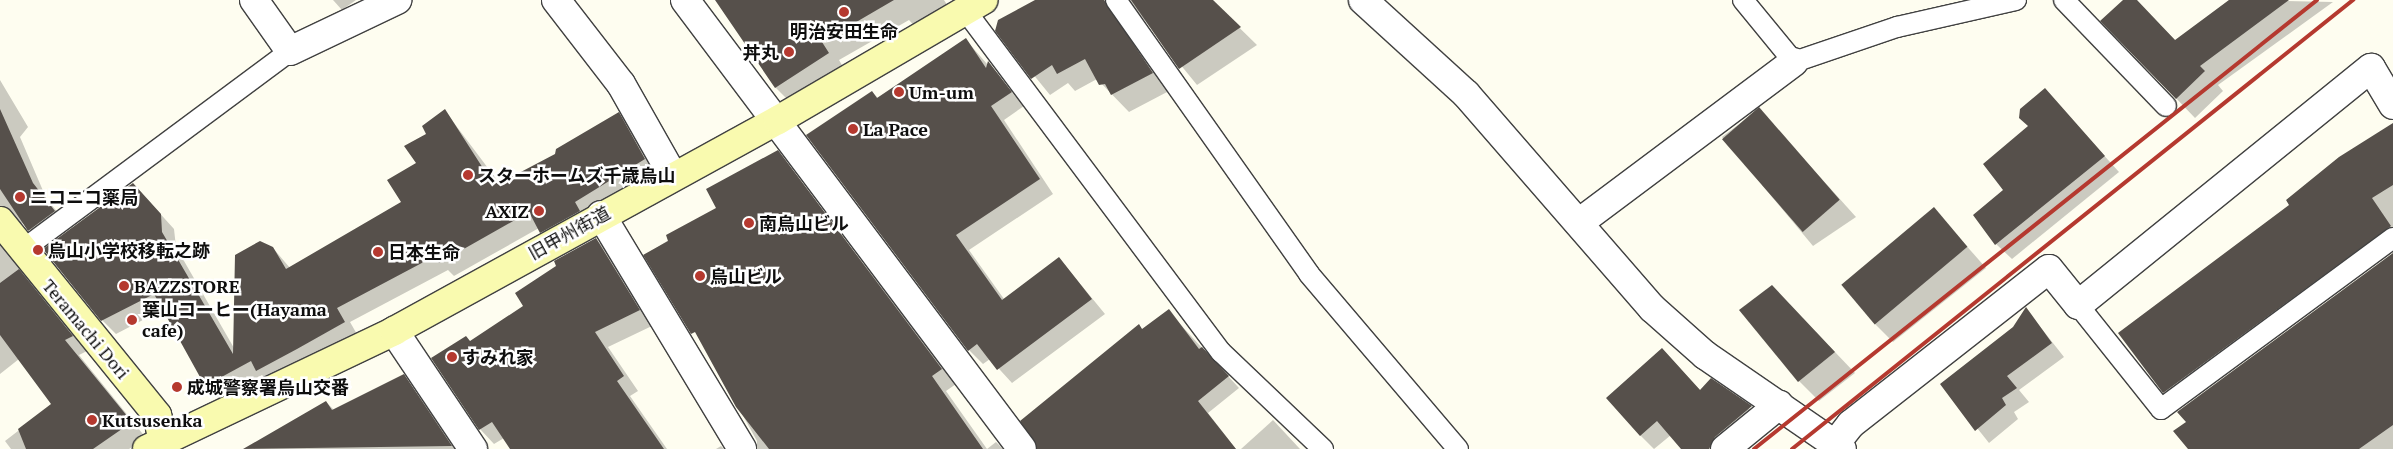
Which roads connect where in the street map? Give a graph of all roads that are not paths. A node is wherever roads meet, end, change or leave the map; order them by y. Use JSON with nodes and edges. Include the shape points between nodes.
{"nodes":[{"id":1,"x":254,"y":0,"type":"edge"},
{"id":2,"x":397,"y":0,"type":"edge"},
{"id":3,"x":556,"y":0,"type":"edge"},
{"id":4,"x":684,"y":0,"type":"edge"},
{"id":5,"x":1116,"y":0,"type":"edge"},
{"id":6,"x":1363,"y":0,"type":"edge"},
{"id":7,"x":1743,"y":0,"type":"edge"},
{"id":8,"x":2016,"y":0,"type":"edge"},
{"id":9,"x":2064,"y":0,"type":"edge"},
{"id":10,"x":1984,"y":3,"type":"edge"},
{"id":11,"x":974,"y":5,"type":"edge"},
{"id":12,"x":290,"y":51,"type":"junction"},
{"id":13,"x":1794,"y":62,"type":"junction"},
{"id":14,"x":2166,"y":106,"type":"dead end"},
{"id":15,"x":2393,"y":106,"type":"edge"},
{"id":16,"x":778,"y":120,"type":"junction"},
{"id":17,"x":673,"y":176,"type":"junction"},
{"id":18,"x":601,"y":215,"type":"junction"},
{"id":19,"x":0,"y":221,"type":"edge"},
{"id":20,"x":1580,"y":222,"type":"junction"},
{"id":21,"x":2393,"y":238,"type":"edge"},
{"id":22,"x":22,"y":251,"type":"junction"},
{"id":23,"x":2078,"y":305,"type":"junction"},
{"id":24,"x":394,"y":331,"type":"junction"},
{"id":25,"x":1779,"y":405,"type":"junction"},
{"id":26,"x":158,"y":446,"type":"edge"},
{"id":27,"x":1839,"y":446,"type":"edge"},
{"id":28,"x":473,"y":449,"type":"edge"},
{"id":29,"x":742,"y":449,"type":"edge"},
{"id":30,"x":1022,"y":449,"type":"edge"},
{"id":31,"x":1323,"y":449,"type":"edge"},
{"id":32,"x":1458,"y":449,"type":"edge"},
{"id":33,"x":1725,"y":449,"type":"edge"}],
"edges":[{"from":1,"to":12,"type":"street"},
{"from":2,"to":12,"type":"street"},
{"from":3,"to":17,"type":"street","via":[[621,84]]},
{"from":4,"to":16,"type":"street"},
{"from":5,"to":32,"type":"lane","via":[[1309,274]]},
{"from":6,"to":20,"type":"street","via":[[1466,94]]},
{"from":7,"to":13,"type":"lane"},
{"from":8,"to":10,"type":"lane"},
{"from":9,"to":14,"type":"lane"},
{"from":10,"to":13,"type":"lane","via":[[1897,27]]},
{"from":11,"to":16,"type":"street","name":"旧甲州街道"},
{"from":11,"to":31,"type":"lane","via":[[1221,352]]},
{"from":12,"to":22,"type":"lane"},
{"from":13,"to":20,"type":"street"},
{"from":15,"to":23,"type":"street","via":[[2371,68]]},
{"from":16,"to":17,"type":"street","name":"旧甲州街道"},
{"from":16,"to":30,"type":"street","via":[[900,292]]},
{"from":17,"to":18,"type":"street","name":"旧甲州街道"},
{"from":18,"to":24,"type":"street","name":"旧甲州街道"},
{"from":18,"to":29,"type":"street"},
{"from":19,"to":22,"type":"street","name":"Teramachi Dori"},
{"from":20,"to":25,"type":"street","via":[[1652,308],[1705,354]]},
{"from":21,"to":23,"type":"lane","via":[[2161,409]]},
{"from":22,"to":26,"type":"street","name":"Teramachi Dori","via":[[157,415]]},
{"from":23,"to":27,"type":"street","via":[[2049,269],[1851,424]]},
{"from":24,"to":26,"type":"street","name":"旧甲州街道"},
{"from":24,"to":28,"type":"street"},
{"from":25,"to":27,"type":"street"},
{"from":25,"to":33,"type":"street"}]}
